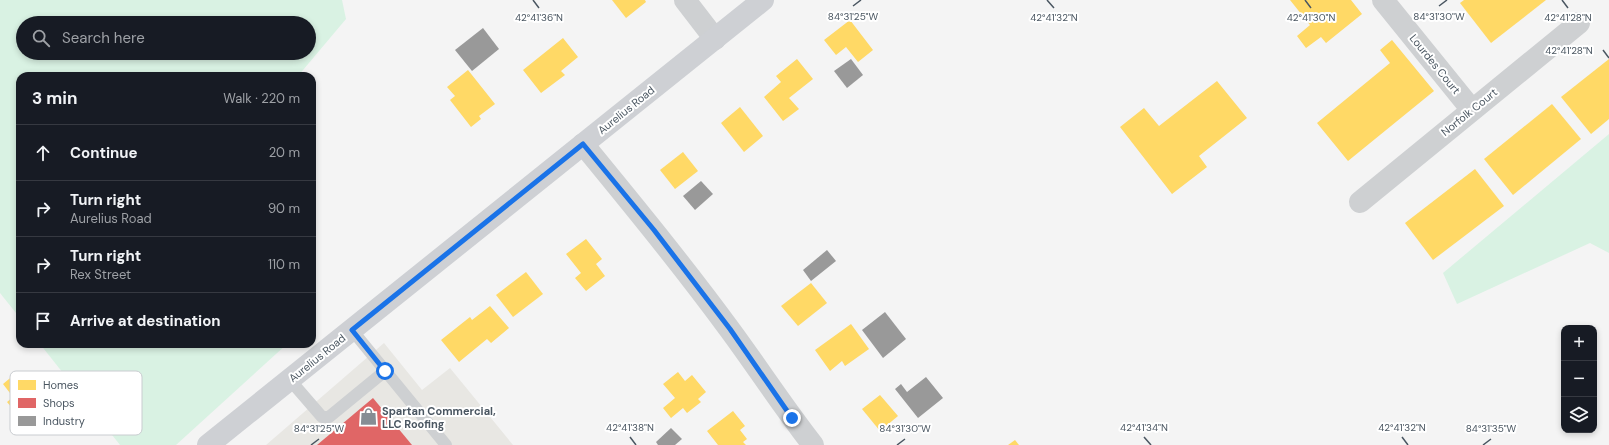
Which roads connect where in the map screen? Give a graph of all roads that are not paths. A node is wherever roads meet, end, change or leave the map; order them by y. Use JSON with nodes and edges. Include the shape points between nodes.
{"nodes":[{"id":1,"x":685,"y":0,"type":"edge"},
{"id":2,"x":763,"y":0,"type":"edge"},
{"id":3,"x":1383,"y":0,"type":"edge"},
{"id":4,"x":1579,"y":23,"type":"dead end"},
{"id":5,"x":715,"y":39,"type":"junction"},
{"id":6,"x":1472,"y":110,"type":"junction"},
{"id":7,"x":583,"y":144,"type":"junction"},
{"id":8,"x":1360,"y":202,"type":"dead end"},
{"id":9,"x":352,"y":330,"type":"junction"},
{"id":10,"x":385,"y":371,"type":"junction"},
{"id":11,"x":290,"y":380,"type":"junction"},
{"id":12,"x":210,"y":444,"type":"edge"},
{"id":13,"x":446,"y":445,"type":"edge"},
{"id":14,"x":813,"y":445,"type":"edge"}],
"edges":[{"from":1,"to":5,"type":"street"},
{"from":2,"to":5,"type":"street","name":"Aurelius Road"},
{"from":3,"to":6,"type":"street","name":"Lourdes Court"},
{"from":4,"to":6,"type":"street","name":"Norfolk Court"},
{"from":5,"to":7,"type":"street","name":"Aurelius Road"},
{"from":6,"to":8,"type":"street","name":"Norfolk Court"},
{"from":7,"to":9,"type":"street","name":"Aurelius Road"},
{"from":7,"to":14,"type":"street","via":[[730,329]]},
{"from":9,"to":10,"type":"lane"},
{"from":9,"to":11,"type":"street","name":"Aurelius Road"},
{"from":10,"to":11,"type":"lane","via":[[329,417],[322,417]]},
{"from":10,"to":13,"type":"lane"},
{"from":11,"to":12,"type":"street","name":"Aurelius Road"}]}
